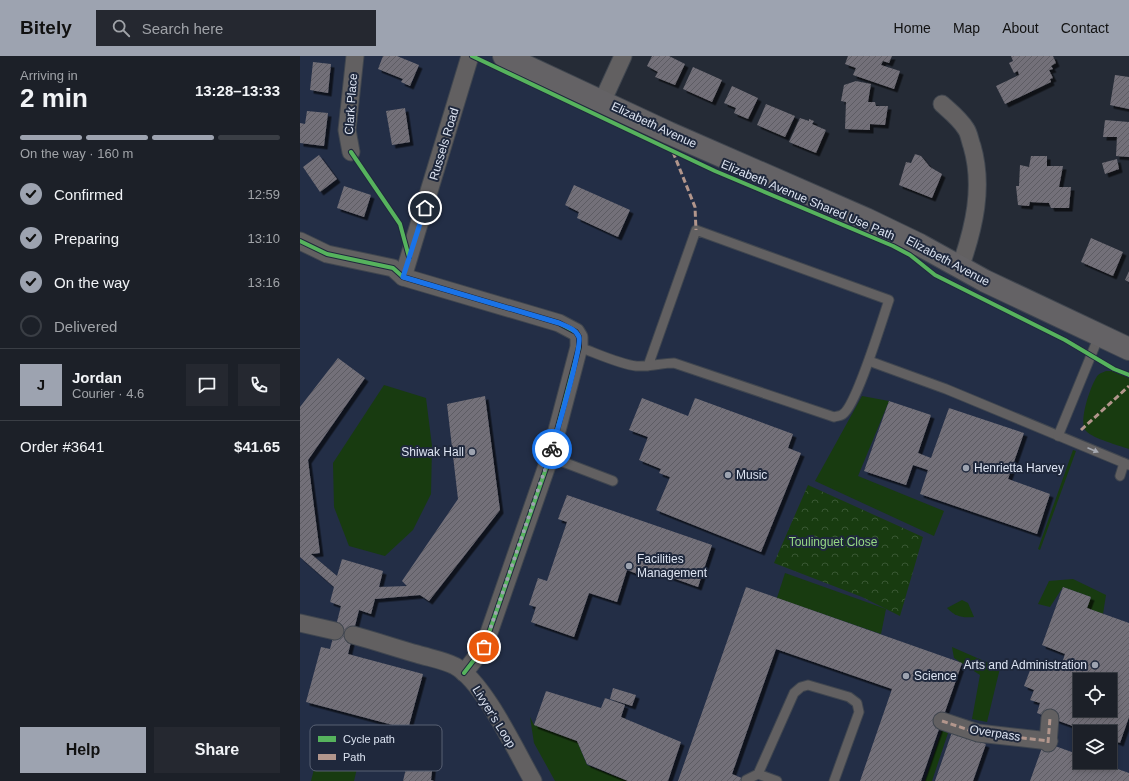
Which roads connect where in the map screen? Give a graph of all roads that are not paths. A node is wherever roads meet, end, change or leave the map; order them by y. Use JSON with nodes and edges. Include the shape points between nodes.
{"nodes":[{"id":1,"x":355,"y":56,"type":"edge"},
{"id":2,"x":470,"y":56,"type":"edge"},
{"id":3,"x":504,"y":56,"type":"edge"},
{"id":4,"x":623,"y":56,"type":"edge"},
{"id":5,"x":602,"y":102,"type":"junction"},
{"id":6,"x":942,"y":104,"type":"dead end"},
{"id":7,"x":351,"y":152,"type":"dead end"},
{"id":8,"x":300,"y":241,"type":"edge"},
{"id":9,"x":960,"y":268,"type":"junction"},
{"id":10,"x":403,"y":277,"type":"junction"},
{"id":11,"x":1099,"y":336,"type":"junction"},
{"id":12,"x":579,"y":347,"type":"junction"},
{"id":13,"x":1129,"y":349,"type":"edge"},
{"id":14,"x":869,"y":361,"type":"junction"},
{"id":15,"x":648,"y":366,"type":"junction"},
{"id":16,"x":1058,"y":436,"type":"junction"},
{"id":17,"x":550,"y":457,"type":"junction"},
{"id":18,"x":1127,"y":464,"type":"edge"},
{"id":19,"x":1120,"y":476,"type":"dead end"},
{"id":20,"x":613,"y":481,"type":"dead end"},
{"id":21,"x":300,"y":623,"type":"edge"},
{"id":22,"x":335,"y":631,"type":"dead end"},
{"id":23,"x":353,"y":635,"type":"dead end"},
{"id":24,"x":464,"y":673,"type":"junction"},
{"id":25,"x":1050,"y":718,"type":"dead end"},
{"id":26,"x":942,"y":721,"type":"dead end"},
{"id":27,"x":758,"y":774,"type":"junction"},
{"id":28,"x":746,"y":780,"type":"dead end"},
{"id":29,"x":533,"y":781,"type":"edge"},
{"id":30,"x":778,"y":781,"type":"edge"},
{"id":31,"x":834,"y":781,"type":"edge"}],
"edges":[{"from":1,"to":7,"type":"street","name":"Clark Place","via":[[347,130]]},
{"from":2,"to":10,"type":"street","name":"Russels Road"},
{"from":3,"to":5,"type":"main road","name":"Elizabeth Avenue"},
{"from":4,"to":5,"type":"street"},
{"from":5,"to":9,"type":"main road","name":"Elizabeth Avenue","via":[[866,219]]},
{"from":6,"to":9,"type":"street","via":[[967,129],[978,182],[974,220]]},
{"from":8,"to":10,"type":"street","via":[[327,254],[393,268]]},
{"from":9,"to":11,"type":"main road","name":"Elizabeth Avenue"},
{"from":10,"to":12,"type":"street","via":[[569,327],[579,337]]},
{"from":11,"to":13,"type":"main road","name":"Elizabeth Avenue"},
{"from":11,"to":16,"type":"lane"},
{"from":12,"to":15,"type":"lane","via":[[635,366]]},
{"from":12,"to":17,"type":"street"},
{"from":14,"to":15,"type":"lane","via":[[851,404],[843,414],[834,417],[689,367],[674,363]]},
{"from":14,"to":15,"type":"lane","via":[[889,300],[696,230]]},
{"from":14,"to":16,"type":"lane","via":[[946,389]]},
{"from":16,"to":18,"type":"lane","one_way":true},
{"from":17,"to":20,"type":"lane"},
{"from":17,"to":24,"type":"street","via":[[484,647]]},
{"from":18,"to":19,"type":"lane"},
{"from":21,"to":22,"type":"street"},
{"from":23,"to":24,"type":"street","name":"Livyer's Loop","via":[[439,660],[455,666]]},
{"from":24,"to":29,"type":"street","name":"Livyer's Loop","via":[[496,715]]},
{"from":25,"to":26,"type":"street","name":"Overpass","via":[[1048,742],[978,733]]},
{"from":27,"to":28,"type":"lane"},
{"from":27,"to":30,"type":"lane"},
{"from":27,"to":31,"type":"lane","via":[[794,692],[808,685],[849,697],[857,703],[859,712]]}]}
